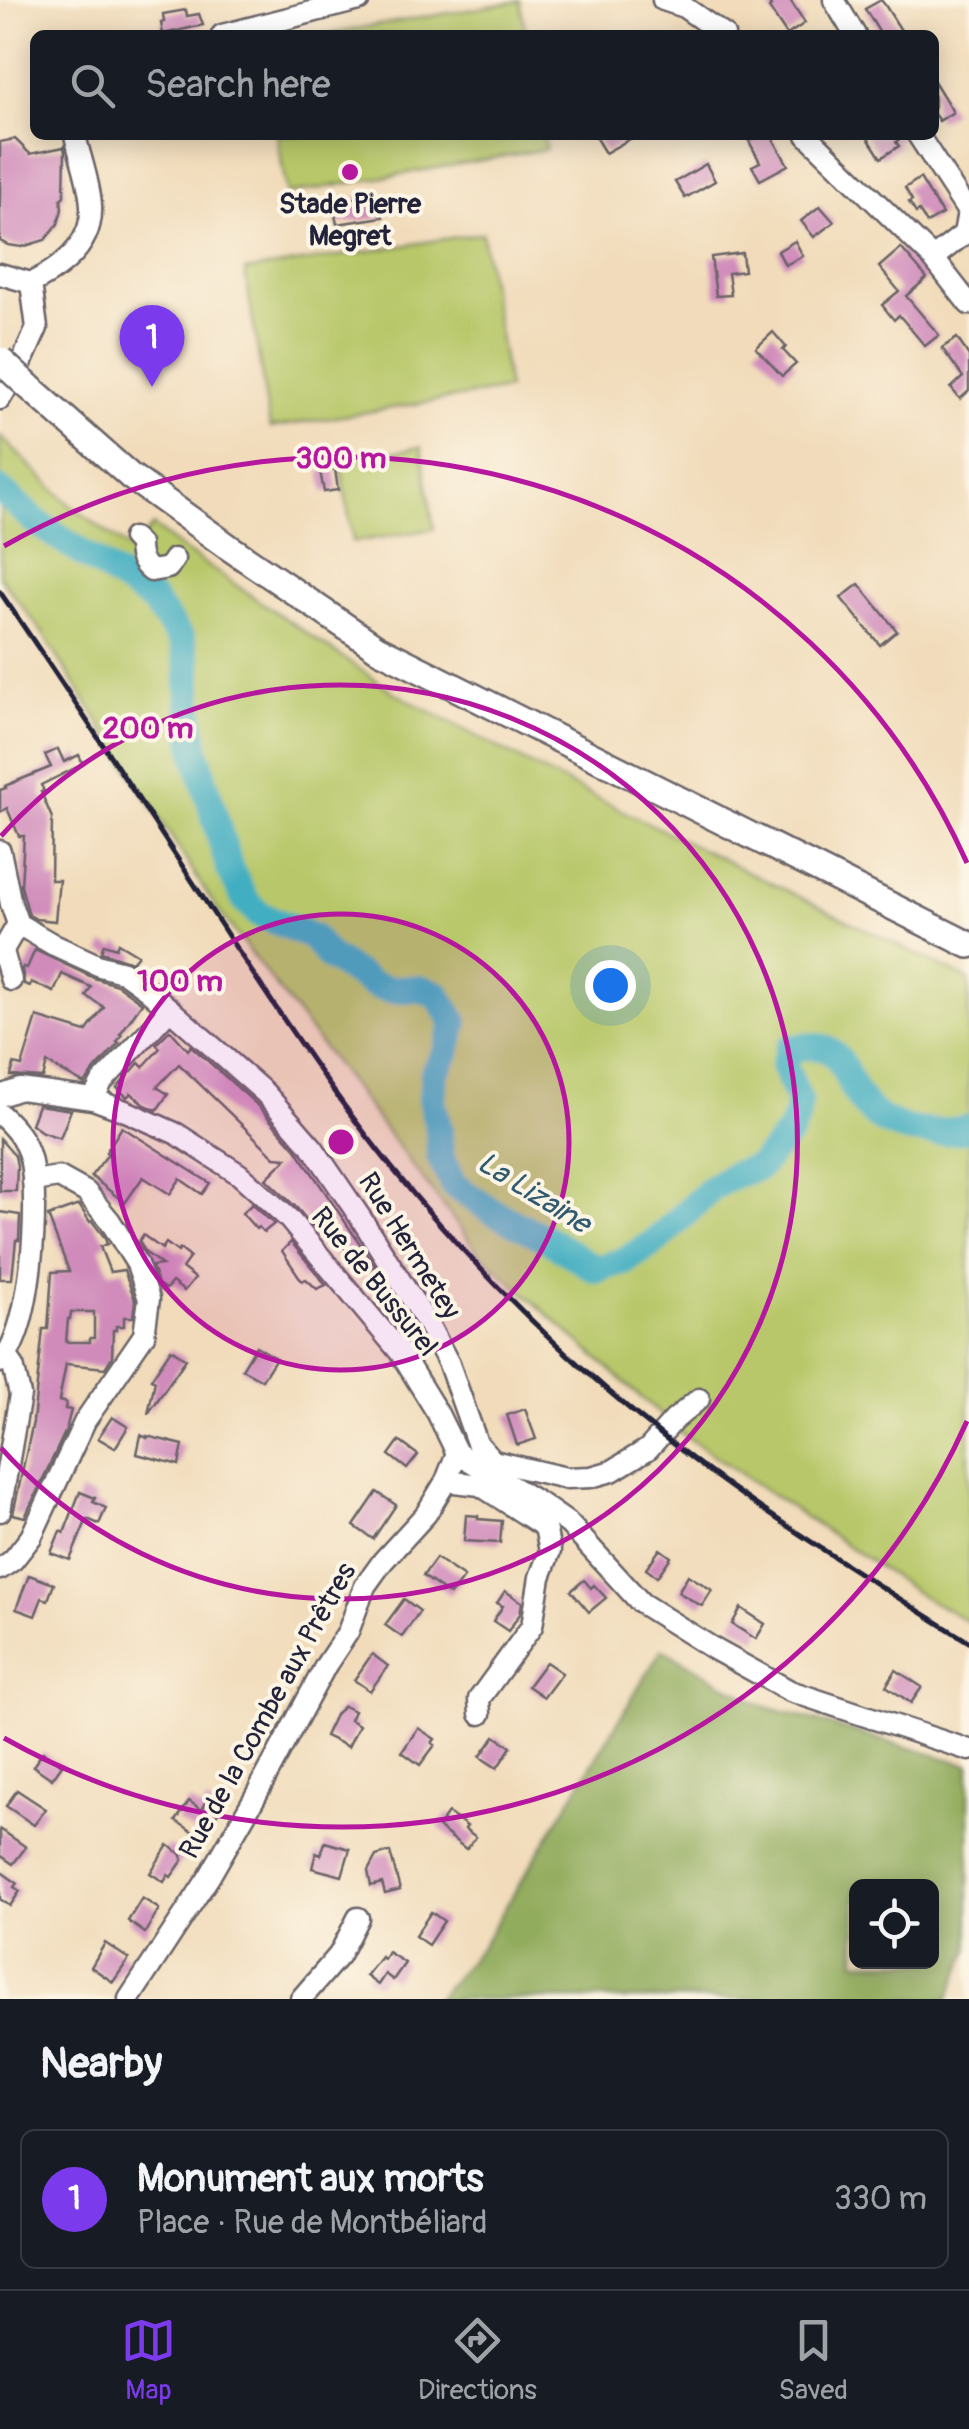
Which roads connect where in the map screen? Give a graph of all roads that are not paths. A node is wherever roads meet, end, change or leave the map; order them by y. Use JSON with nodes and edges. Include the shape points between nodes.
{"nodes":[{"id":1,"x":359,"y":0,"type":"edge"},
{"id":2,"x":663,"y":0,"type":"edge"},
{"id":3,"x":834,"y":0,"type":"edge"},
{"id":4,"x":242,"y":30,"type":"edge"},
{"id":5,"x":717,"y":30,"type":"edge"},
{"id":6,"x":852,"y":30,"type":"edge"},
{"id":7,"x":77,"y":140,"type":"edge"},
{"id":8,"x":811,"y":140,"type":"edge"},
{"id":9,"x":921,"y":140,"type":"edge"},
{"id":10,"x":933,"y":258,"type":"junction"},
{"id":11,"x":0,"y":274,"type":"edge"},
{"id":12,"x":31,"y":283,"type":"junction"},
{"id":13,"x":969,"y":304,"type":"edge"},
{"id":14,"x":12,"y":367,"type":"edge"},
{"id":15,"x":0,"y":398,"type":"edge"},
{"id":16,"x":132,"y":538,"type":"dead end"},
{"id":17,"x":174,"y":559,"type":"dead end"},
{"id":18,"x":0,"y":851,"type":"edge"},
{"id":19,"x":18,"y":924,"type":"junction"},
{"id":20,"x":969,"y":945,"type":"edge"},
{"id":21,"x":2,"y":953,"type":"edge"},
{"id":22,"x":11,"y":980,"type":"dead end"},
{"id":23,"x":170,"y":1009,"type":"junction"},
{"id":24,"x":0,"y":1093,"type":"edge"},
{"id":25,"x":93,"y":1099,"type":"junction"},
{"id":26,"x":0,"y":1114,"type":"edge"},
{"id":27,"x":34,"y":1181,"type":"junction"},
{"id":28,"x":3,"y":1359,"type":"edge"},
{"id":29,"x":699,"y":1400,"type":"dead end"},
{"id":30,"x":457,"y":1453,"type":"junction"},
{"id":31,"x":446,"y":1482,"type":"junction"},
{"id":32,"x":0,"y":1511,"type":"edge"},
{"id":33,"x":0,"y":1570,"type":"edge"},
{"id":34,"x":480,"y":1714,"type":"dead end"},
{"id":35,"x":969,"y":1750,"type":"edge"},
{"id":36,"x":358,"y":1918,"type":"dead end"},
{"id":37,"x":129,"y":1999,"type":"edge"},
{"id":38,"x":301,"y":1999,"type":"edge"}],
"edges":[{"from":1,"to":4,"type":"street"},
{"from":2,"to":5,"type":"street"},
{"from":3,"to":6,"type":"street"},
{"from":7,"to":12,"type":"street","via":[[91,206],[88,226],[73,256]]},
{"from":8,"to":10,"type":"street"},
{"from":9,"to":10,"type":"street","via":[[968,212],[964,234]]},
{"from":10,"to":13,"type":"street"},
{"from":11,"to":12,"type":"street"},
{"from":12,"to":14,"type":"street","via":[[38,328]]},
{"from":14,"to":15,"type":"street"},
{"from":14,"to":20,"type":"main road","via":[[130,476],[377,648]]},
{"from":16,"to":17,"type":"street","via":[[150,571],[168,568]]},
{"from":18,"to":19,"type":"street"},
{"from":19,"to":21,"type":"street"},
{"from":19,"to":23,"type":"street","name":"Rue Hermetey","via":[[54,946],[123,972]]},
{"from":21,"to":22,"type":"street"},
{"from":23,"to":25,"type":"street"},
{"from":23,"to":29,"type":"street","name":"Rue Hermetey","via":[[265,1093],[312,1148],[429,1326],[477,1443],[492,1461],[566,1478],[592,1477],[648,1449]]},
{"from":24,"to":25,"type":"street","name":"Rue de Bussurel","via":[[20,1088]]},
{"from":25,"to":30,"type":"street","name":"Rue de Bussurel","via":[[177,1134],[239,1174],[288,1218],[400,1352]]},
{"from":26,"to":27,"type":"street","via":[[21,1134]]},
{"from":27,"to":28,"type":"street","via":[[21,1326]]},
{"from":27,"to":33,"type":"street","via":[[58,1177],[86,1192],[138,1264],[149,1299],[144,1335],[85,1421],[31,1537]]},
{"from":28,"to":32,"type":"street","via":[[13,1364],[20,1395]]},
{"from":30,"to":31,"type":"street","name":"Rue de la Combe aux Prêtres"},
{"from":30,"to":35,"type":"street","via":[[568,1524],[641,1603],[714,1649],[790,1691]]},
{"from":31,"to":34,"type":"street","via":[[480,1485],[545,1527],[550,1551],[532,1626],[479,1699]]},
{"from":31,"to":37,"type":"street","name":"Rue de la Combe aux Prêtres","via":[[365,1586],[348,1632],[255,1797]]},
{"from":36,"to":38,"type":"street","via":[[339,1955]]}]}
